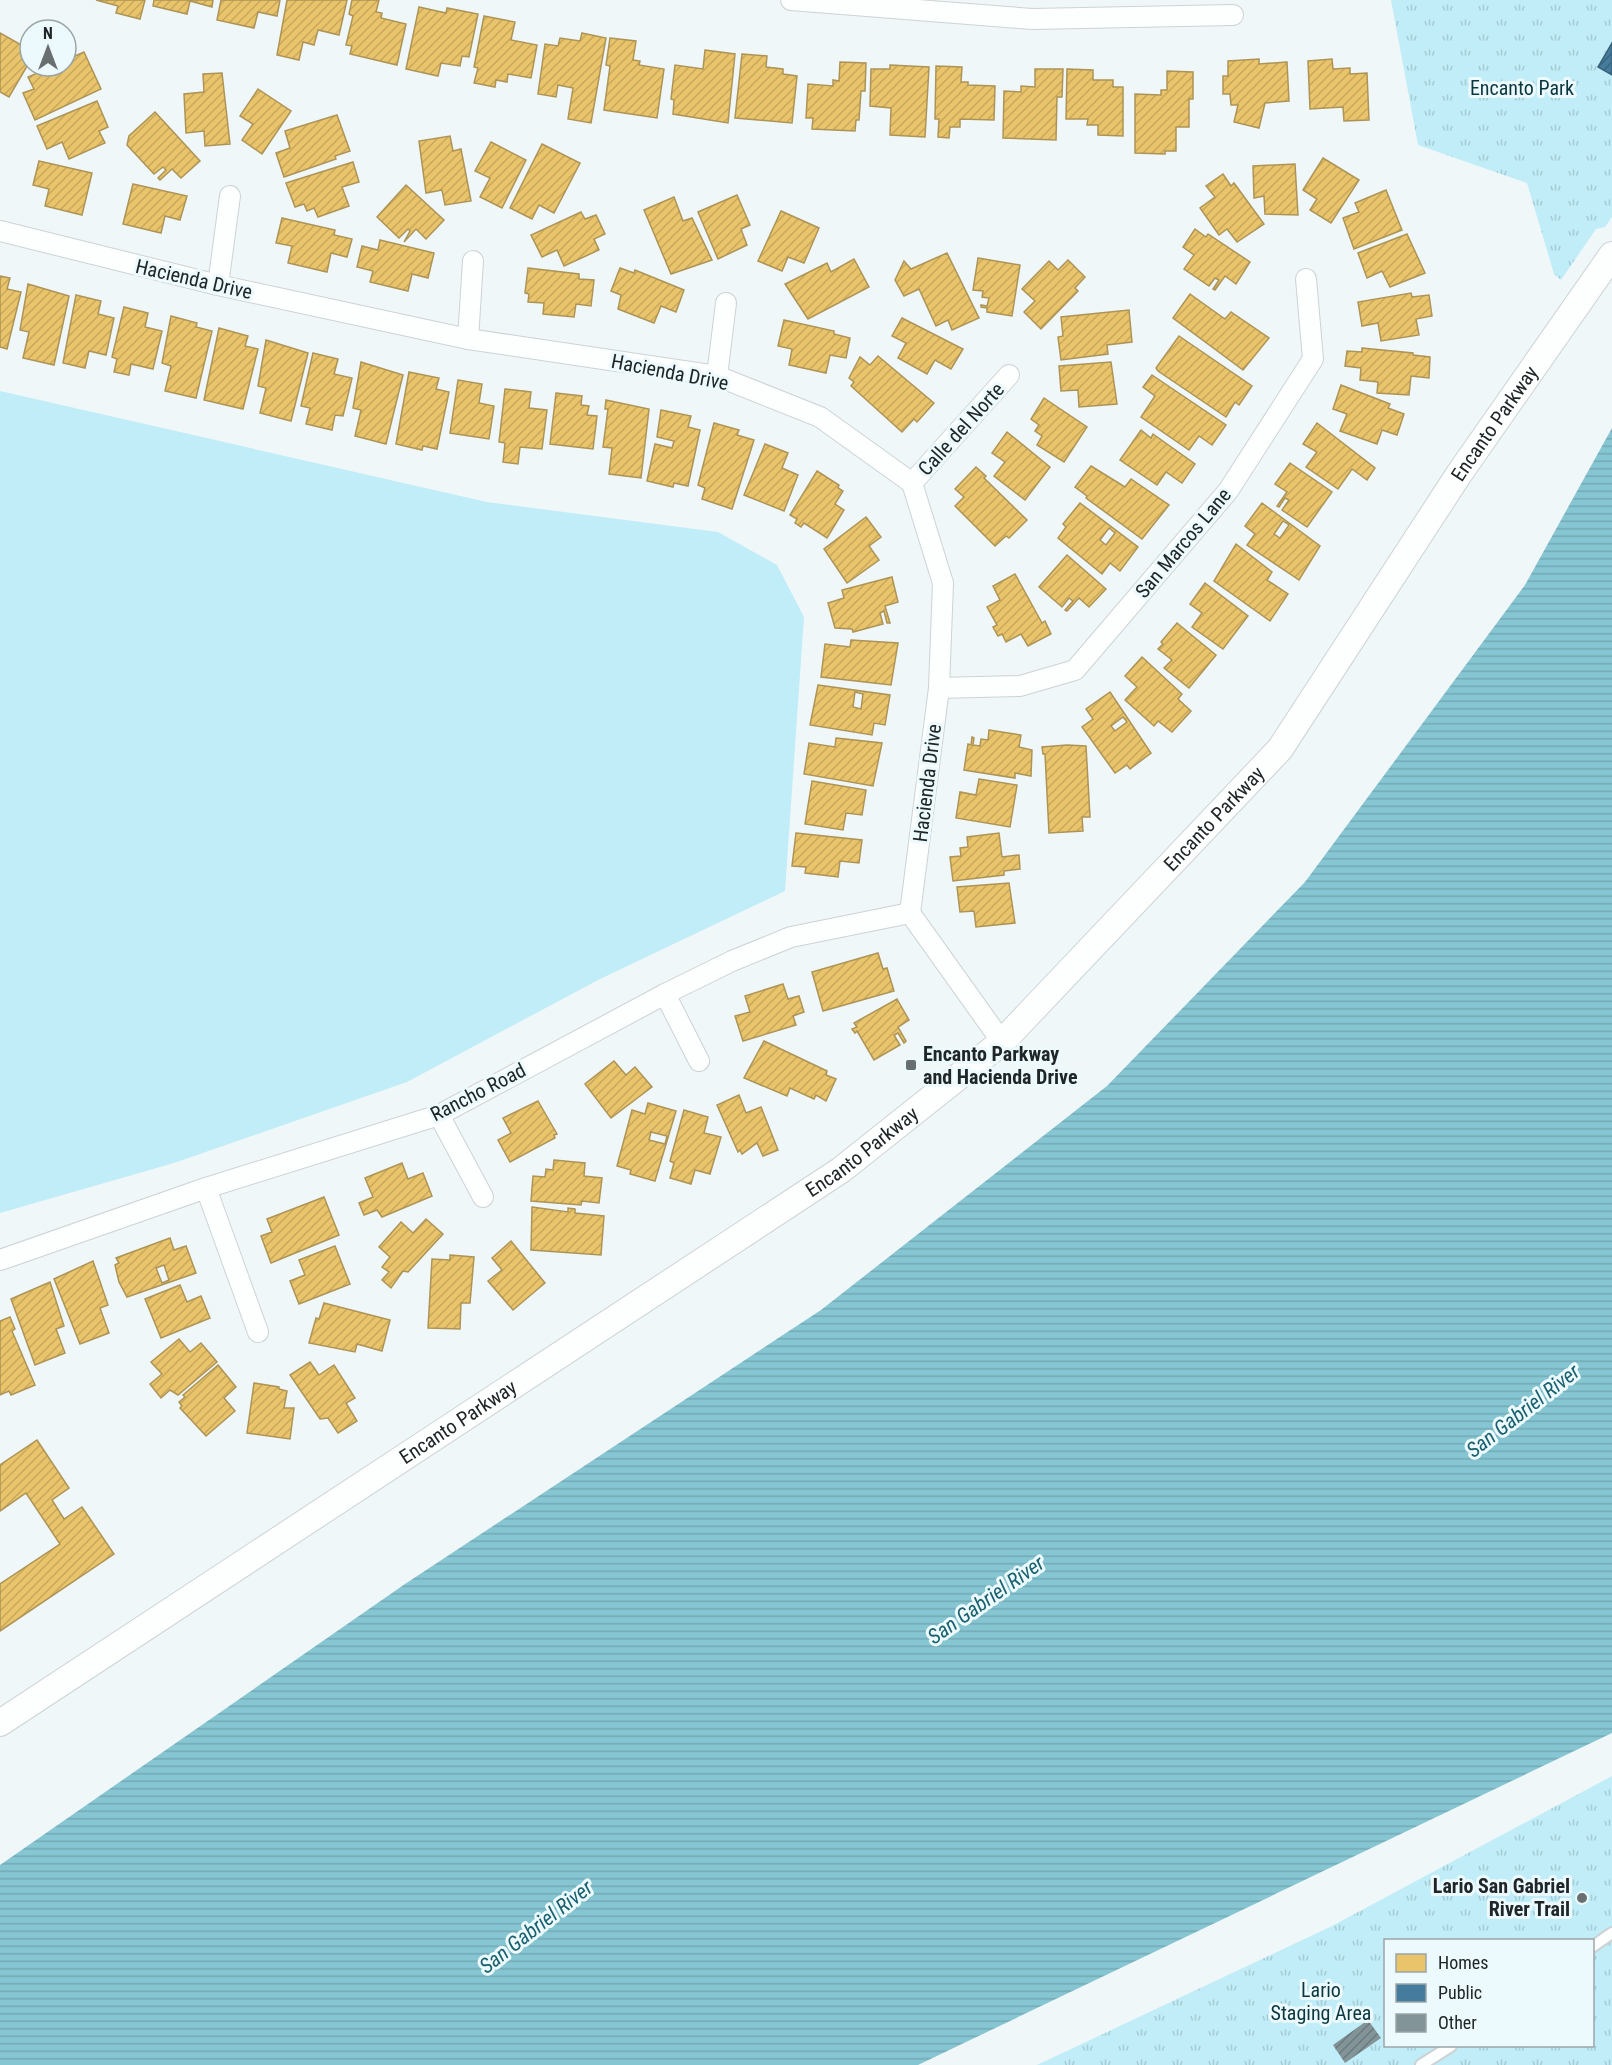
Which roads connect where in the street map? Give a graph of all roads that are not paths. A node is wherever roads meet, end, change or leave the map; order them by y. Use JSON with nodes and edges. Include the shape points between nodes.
{"nodes":[{"id":1,"x":791,"y":0,"type":"edge"},
{"id":2,"x":1233,"y":15,"type":"dead end"},
{"id":3,"x":230,"y":196,"type":"dead end"},
{"id":4,"x":0,"y":231,"type":"edge"},
{"id":5,"x":1612,"y":255,"type":"edge"},
{"id":6,"x":473,"y":261,"type":"dead end"},
{"id":7,"x":1306,"y":279,"type":"dead end"},
{"id":8,"x":218,"y":285,"type":"junction"},
{"id":9,"x":726,"y":303,"type":"dead end"},
{"id":10,"x":468,"y":339,"type":"junction"},
{"id":11,"x":1009,"y":375,"type":"dead end"},
{"id":12,"x":717,"y":376,"type":"junction"},
{"id":13,"x":912,"y":483,"type":"junction"},
{"id":14,"x":939,"y":688,"type":"junction"},
{"id":15,"x":910,"y":913,"type":"junction"},
{"id":16,"x":665,"y":994,"type":"junction"},
{"id":17,"x":1002,"y":1042,"type":"junction"},
{"id":18,"x":699,"y":1062,"type":"dead end"},
{"id":19,"x":439,"y":1115,"type":"junction"},
{"id":20,"x":206,"y":1188,"type":"junction"},
{"id":21,"x":483,"y":1197,"type":"dead end"},
{"id":22,"x":0,"y":1260,"type":"edge"},
{"id":23,"x":258,"y":1332,"type":"dead end"},
{"id":24,"x":0,"y":1723,"type":"edge"},
{"id":25,"x":1612,"y":1934,"type":"edge"},
{"id":26,"x":1594,"y":1946,"type":"edge"},
{"id":27,"x":1449,"y":2047,"type":"edge"},
{"id":28,"x":1421,"y":2065,"type":"edge"}],
"edges":[{"from":1,"to":2,"type":"street","via":[[1032,19]]},
{"from":3,"to":8,"type":"street"},
{"from":4,"to":8,"type":"street","name":"Hacienda Drive"},
{"from":5,"to":17,"type":"street","name":"Encanto Parkway","via":[[1459,474],[1280,749]]},
{"from":6,"to":10,"type":"street"},
{"from":7,"to":14,"type":"street","name":"San Marcos Lane","via":[[1313,359],[1228,491],[1075,670],[1020,686]]},
{"from":8,"to":10,"type":"street","name":"Hacienda Drive"},
{"from":9,"to":12,"type":"street"},
{"from":10,"to":12,"type":"street","name":"Hacienda Drive"},
{"from":11,"to":13,"type":"street","name":"Calle del Norte"},
{"from":12,"to":13,"type":"street","name":"Hacienda Drive","via":[[820,417]]},
{"from":13,"to":14,"type":"street","name":"Hacienda Drive","via":[[943,583]]},
{"from":14,"to":15,"type":"street","name":"Hacienda Drive"},
{"from":15,"to":16,"type":"street","name":"Rancho Road","via":[[792,937]]},
{"from":15,"to":17,"type":"street"},
{"from":16,"to":18,"type":"street"},
{"from":16,"to":19,"type":"street","name":"Rancho Road"},
{"from":17,"to":24,"type":"street","name":"Encanto Parkway","via":[[841,1170]]},
{"from":19,"to":20,"type":"street","name":"Rancho Road"},
{"from":19,"to":21,"type":"street"},
{"from":20,"to":22,"type":"street","name":"Rancho Road"},
{"from":20,"to":23,"type":"street"},
{"from":25,"to":26,"type":"lane"},
{"from":27,"to":28,"type":"lane"}]}
